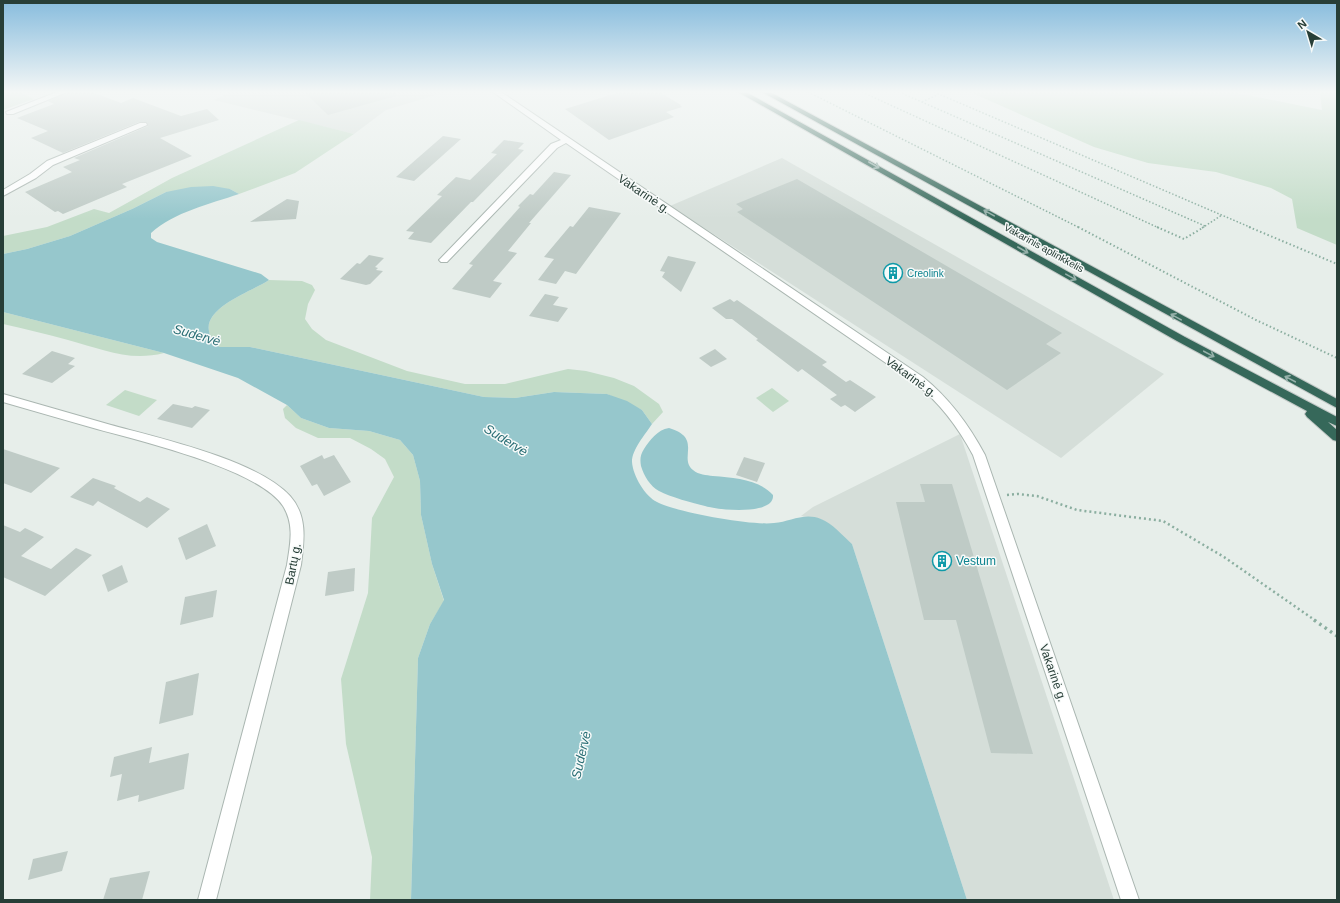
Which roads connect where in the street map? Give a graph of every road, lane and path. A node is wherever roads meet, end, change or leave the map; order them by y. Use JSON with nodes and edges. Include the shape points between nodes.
{"nodes":[{"id":1,"x":121,"y":134,"type":"edge"},
{"id":2,"x":557,"y":134,"type":"edge"},
{"id":3,"x":816,"y":134,"type":"edge"},
{"id":4,"x":842,"y":134,"type":"edge"},
{"id":5,"x":894,"y":134,"type":"edge"},
{"id":6,"x":954,"y":134,"type":"edge"},
{"id":7,"x":994,"y":134,"type":"edge"},
{"id":8,"x":1033,"y":134,"type":"edge"},
{"id":9,"x":566,"y":140,"type":"junction"},
{"id":10,"x":3,"y":194,"type":"edge"},
{"id":11,"x":1223,"y":215,"type":"junction"},
{"id":12,"x":1206,"y":227,"type":"junction"},
{"id":13,"x":444,"y":260,"type":"dead end"},
{"id":14,"x":1337,"y":264,"type":"edge"},
{"id":15,"x":1337,"y":358,"type":"edge"},
{"id":16,"x":1307,"y":388,"type":"junction"},
{"id":17,"x":3,"y":398,"type":"edge"},
{"id":18,"x":1337,"y":398,"type":"edge"},
{"id":19,"x":1296,"y":400,"type":"junction"},
{"id":20,"x":1337,"y":404,"type":"edge"},
{"id":21,"x":1337,"y":422,"type":"edge"},
{"id":22,"x":1337,"y":438,"type":"edge"},
{"id":23,"x":993,"y":496,"type":"junction"},
{"id":24,"x":1337,"y":636,"type":"edge"},
{"id":25,"x":208,"y":900,"type":"edge"},
{"id":26,"x":1130,"y":900,"type":"edge"}],
"edges":[{"from":1,"to":10,"type":"street","via":[[50,163]]},
{"from":2,"to":9,"type":"street","name":"Vakarinė g."},
{"from":3,"to":19,"type":"highway","name":"Vakarinis aplinkkelis","one_way":true},
{"from":16,"to":4,"type":"highway","name":"Vakarinis aplinkkelis","one_way":true},
{"from":5,"to":15,"type":"path"},
{"from":6,"to":12,"type":"path","via":[[1184,239]]},
{"from":7,"to":12,"type":"path"},
{"from":8,"to":11,"type":"path"},
{"from":9,"to":13,"type":"street","via":[[554,146]]},
{"from":9,"to":23,"type":"street","name":"Vakarinė g.","via":[[934,392],[955,415],[969,436],[979,455]]},
{"from":11,"to":12,"type":"path"},
{"from":11,"to":14,"type":"path"},
{"from":16,"to":18,"type":"highway"},
{"from":16,"to":20,"type":"highway","name":"Vakarinis aplinkkelis"},
{"from":17,"to":25,"type":"street","name":"Bartų g.","via":[[188,451],[231,467],[272,487],[285,499],[294,517],[298,534],[294,565]]},
{"from":19,"to":21,"type":"highway","name":"Vakarinis aplinkkelis"},
{"from":19,"to":22,"type":"highway"},
{"from":23,"to":24,"type":"path","via":[[1037,496],[1077,510],[1163,520],[1224,557]]},
{"from":23,"to":26,"type":"street","name":"Vakarinė g."}]}
